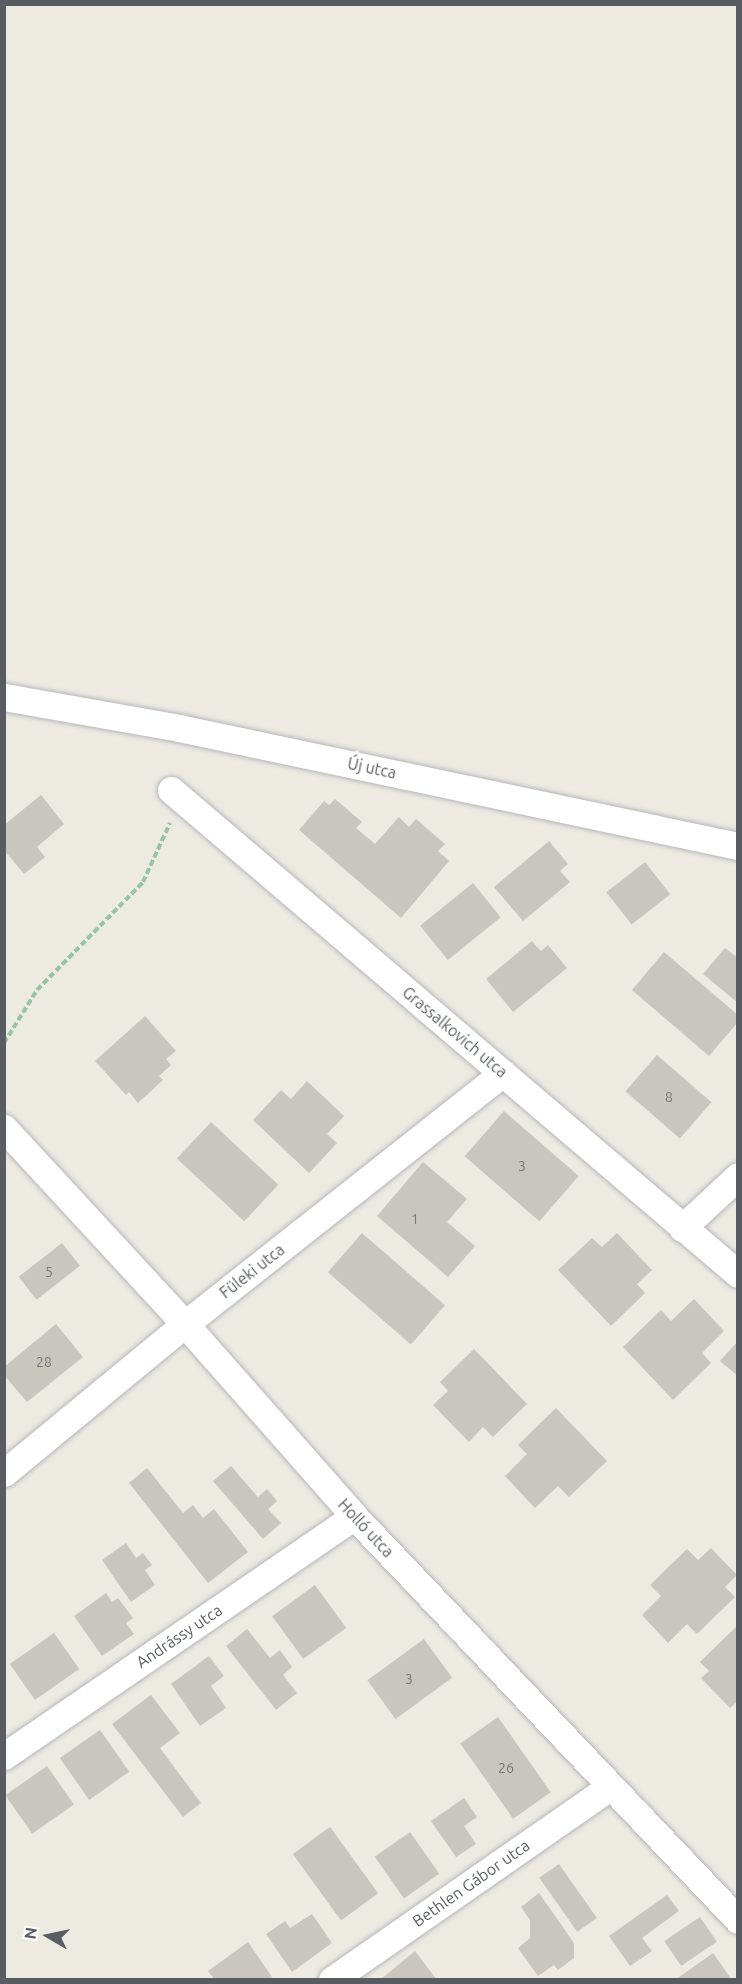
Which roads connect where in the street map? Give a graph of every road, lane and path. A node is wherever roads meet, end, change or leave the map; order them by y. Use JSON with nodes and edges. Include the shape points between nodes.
{"nodes":[{"id":1,"x":4,"y":698,"type":"edge"},
{"id":2,"x":171,"y":790,"type":"joint"},
{"id":3,"x":738,"y":846,"type":"edge"},
{"id":4,"x":4,"y":1043,"type":"edge"},
{"id":5,"x":503,"y":1073,"type":"junction"},
{"id":6,"x":4,"y":1128,"type":"edge"},
{"id":7,"x":738,"y":1176,"type":"edge"},
{"id":8,"x":682,"y":1228,"type":"junction"},
{"id":9,"x":738,"y":1274,"type":"edge"},
{"id":10,"x":184,"y":1324,"type":"junction"},
{"id":11,"x":4,"y":1473,"type":"edge"},
{"id":12,"x":354,"y":1516,"type":"junction"},
{"id":13,"x":4,"y":1756,"type":"edge"},
{"id":14,"x":610,"y":1787,"type":"junction"},
{"id":15,"x":738,"y":1920,"type":"edge"},
{"id":16,"x":332,"y":1980,"type":"edge"}],
"edges":[{"from":1,"to":3,"type":"street","name":"Új utca","via":[[179,728]]},
{"from":2,"to":4,"type":"path","via":[[171,821],[143,882],[37,990]]},
{"from":2,"to":5,"type":"street","name":"Grassalkovich utca"},
{"from":5,"to":8,"type":"street","name":"Grassalkovich utca"},
{"from":5,"to":10,"type":"street","name":"Füleki utca"},
{"from":6,"to":10,"type":"street","name":"Holló utca"},
{"from":7,"to":8,"type":"street"},
{"from":8,"to":9,"type":"street","name":"Grassalkovich utca"},
{"from":10,"to":11,"type":"street","name":"Füleki utca"},
{"from":10,"to":12,"type":"street","name":"Holló utca"},
{"from":12,"to":13,"type":"street","name":"Andrássy utca"},
{"from":12,"to":14,"type":"street","name":"Holló utca"},
{"from":14,"to":15,"type":"street","name":"Holló utca"},
{"from":14,"to":16,"type":"street","name":"Bethlen Gábor utca"}]}
